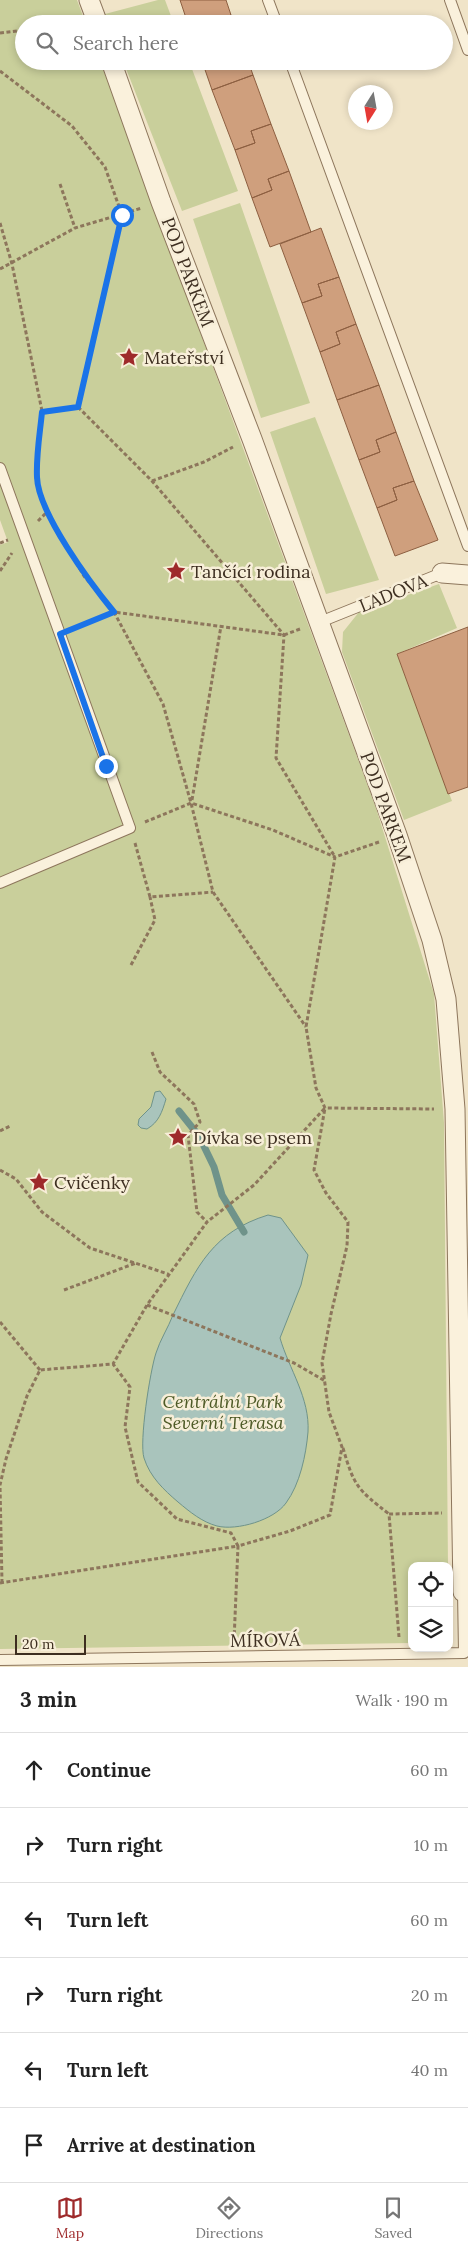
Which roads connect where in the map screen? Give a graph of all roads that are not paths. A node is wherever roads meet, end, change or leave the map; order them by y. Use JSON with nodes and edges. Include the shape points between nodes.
{"nodes":[{"id":1,"x":89,"y":0,"type":"edge"},
{"id":2,"x":268,"y":0,"type":"edge"},
{"id":3,"x":450,"y":0,"type":"edge"},
{"id":4,"x":95,"y":15,"type":"edge"},
{"id":5,"x":274,"y":15,"type":"edge"},
{"id":6,"x":468,"y":50,"type":"edge"},
{"id":7,"x":114,"y":70,"type":"edge"},
{"id":8,"x":293,"y":70,"type":"edge"},
{"id":9,"x":0,"y":468,"type":"edge"},
{"id":10,"x":468,"y":546,"type":"edge"},
{"id":11,"x":442,"y":573,"type":"joint"},
{"id":12,"x":468,"y":575,"type":"edge"},
{"id":13,"x":320,"y":622,"type":"junction"},
{"id":14,"x":0,"y":883,"type":"edge"},
{"id":15,"x":465,"y":1512,"type":"edge"},
{"id":16,"x":465,"y":1592,"type":"edge"},
{"id":17,"x":0,"y":1660,"type":"edge"},
{"id":18,"x":182,"y":1662,"type":"edge"}],
"edges":[{"from":1,"to":4,"type":"street"},
{"from":2,"to":5,"type":"lane"},
{"from":3,"to":6,"type":"lane"},
{"from":7,"to":13,"type":"street","name":"POD PARKEM"},
{"from":8,"to":10,"type":"lane"},
{"from":9,"to":14,"type":"lane","via":[[130,828]]},
{"from":11,"to":12,"type":"street","name":"LADOVA"},
{"from":11,"to":13,"type":"lane","name":"LADOVA"},
{"from":13,"to":15,"type":"street","name":"POD PARKEM","via":[[397,835],[432,940],[446,998],[455,1109]]},
{"from":15,"to":16,"type":"street","name":"POD PARKEM"},
{"from":16,"to":18,"type":"lane","name":"MÍROVÁ","via":[[464,1653],[233,1657]]},
{"from":17,"to":18,"type":"lane","name":"MÍROVÁ"}]}
